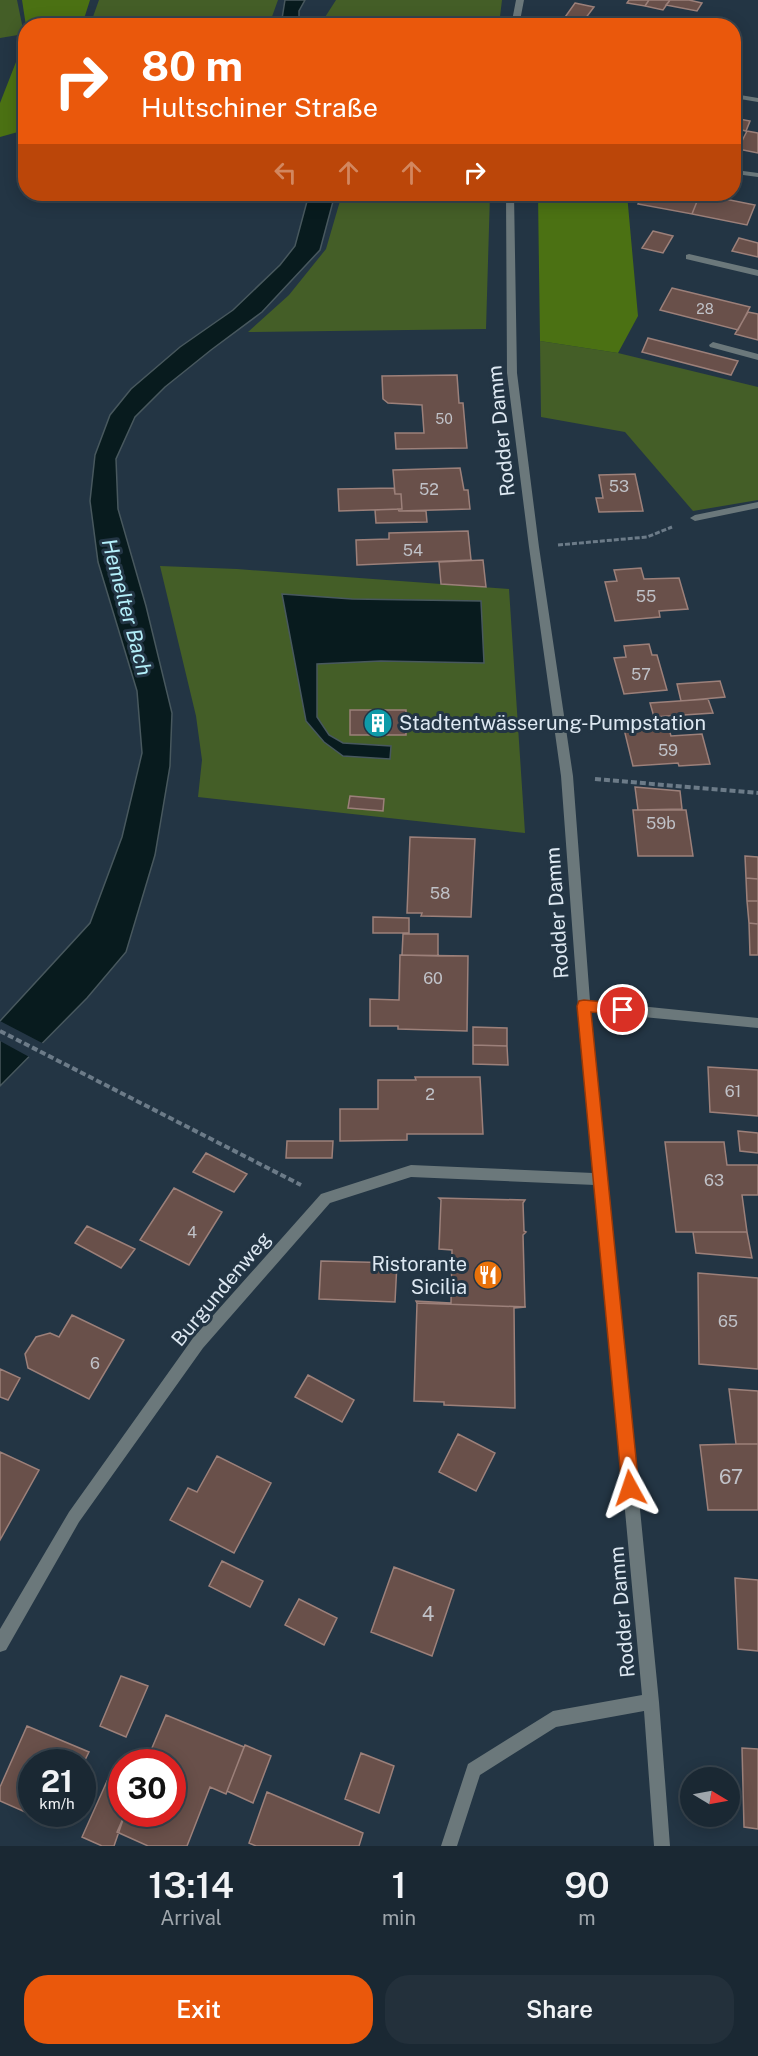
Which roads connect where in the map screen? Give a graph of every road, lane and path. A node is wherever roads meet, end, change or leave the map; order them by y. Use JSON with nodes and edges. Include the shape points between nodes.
{"nodes":[{"id":1,"x":520,"y":0,"type":"edge"},
{"id":2,"x":517,"y":18,"type":"edge"},
{"id":3,"x":741,"y":97,"type":"edge"},
{"id":4,"x":758,"y":100,"type":"edge"},
{"id":5,"x":746,"y":172,"type":"dead end"},
{"id":6,"x":758,"y":175,"type":"edge"},
{"id":7,"x":510,"y":201,"type":"edge"},
{"id":8,"x":689,"y":257,"type":"dead end"},
{"id":9,"x":758,"y":273,"type":"edge"},
{"id":10,"x":713,"y":345,"type":"dead end"},
{"id":11,"x":758,"y":357,"type":"edge"},
{"id":12,"x":758,"y":505,"type":"edge"},
{"id":13,"x":695,"y":518,"type":"joint"},
{"id":14,"x":534,"y":547,"type":"junction"},
{"id":15,"x":567,"y":776,"type":"junction"},
{"id":16,"x":758,"y":793,"type":"edge"},
{"id":17,"x":584,"y":1006,"type":"junction"},
{"id":18,"x":758,"y":1023,"type":"edge"},
{"id":19,"x":0,"y":1031,"type":"edge"},
{"id":20,"x":600,"y":1179,"type":"junction"},
{"id":21,"x":326,"y":1198,"type":"junction"},
{"id":22,"x":0,"y":1644,"type":"edge"},
{"id":23,"x":651,"y":1702,"type":"junction"},
{"id":24,"x":449,"y":1846,"type":"edge"},
{"id":25,"x":662,"y":1846,"type":"edge"}],
"edges":[{"from":1,"to":2,"type":"street"},
{"from":3,"to":4,"type":"street"},
{"from":5,"to":6,"type":"street"},
{"from":7,"to":14,"type":"street","name":"Rodder Damm","via":[[512,373]]},
{"from":8,"to":9,"type":"street"},
{"from":10,"to":11,"type":"street"},
{"from":12,"to":13,"type":"street"},
{"from":13,"to":14,"type":"path","via":[[647,537]]},
{"from":14,"to":15,"type":"street","name":"Rodder Damm"},
{"from":15,"to":16,"type":"path"},
{"from":15,"to":17,"type":"street","name":"Rodder Damm"},
{"from":17,"to":18,"type":"street"},
{"from":17,"to":20,"type":"street","name":"Rodder Damm"},
{"from":19,"to":21,"type":"path"},
{"from":20,"to":21,"type":"street","via":[[411,1171]]},
{"from":20,"to":23,"type":"street","name":"Rodder Damm"},
{"from":21,"to":22,"type":"street","name":"Burgundenweg","via":[[198,1343],[74,1517]]},
{"from":23,"to":24,"type":"street","via":[[553,1719],[474,1770]]},
{"from":23,"to":25,"type":"street","name":"Rodder Damm"}]}
